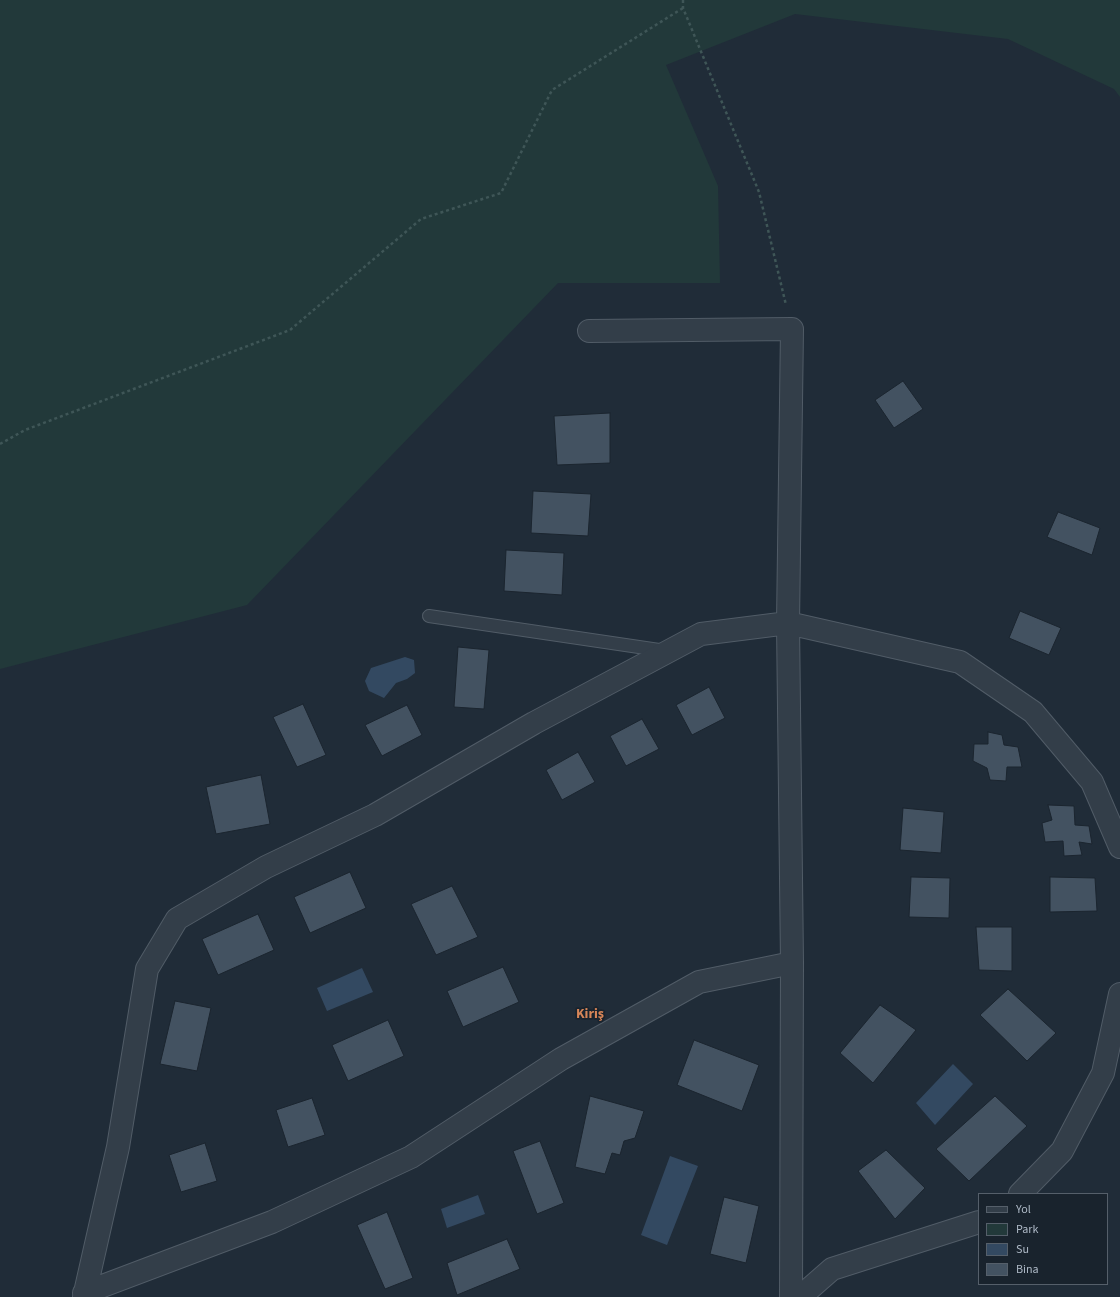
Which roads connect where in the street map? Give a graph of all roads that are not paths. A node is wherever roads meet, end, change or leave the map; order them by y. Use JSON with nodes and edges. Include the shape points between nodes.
{"nodes":[{"id":1,"x":589,"y":331,"type":"dead end"},
{"id":2,"x":429,"y":616,"type":"dead end"},
{"id":3,"x":788,"y":623,"type":"junction"},
{"id":4,"x":668,"y":651,"type":"junction"},
{"id":5,"x":1120,"y":847,"type":"edge"},
{"id":6,"x":792,"y":963,"type":"junction"},
{"id":7,"x":1120,"y":994,"type":"edge"},
{"id":8,"x":1021,"y":1193,"type":"edge"},
{"id":9,"x":978,"y":1222,"type":"edge"},
{"id":10,"x":84,"y":1295,"type":"edge"},
{"id":11,"x":791,"y":1297,"type":"edge"},
{"id":12,"x":800,"y":1297,"type":"edge"}],
"edges":[{"from":1,"to":3,"type":"street","via":[[792,329]]},
{"from":2,"to":4,"type":"lane"},
{"from":3,"to":4,"type":"street","via":[[701,634]]},
{"from":3,"to":5,"type":"street","via":[[960,662],[1033,712],[1092,782]]},
{"from":3,"to":6,"type":"street"},
{"from":4,"to":10,"type":"street","via":[[534,723],[375,815],[266,868],[177,919],[148,969],[118,1147]]},
{"from":6,"to":10,"type":"street","via":[[699,982],[561,1059],[411,1157],[272,1222]]},
{"from":6,"to":11,"type":"street"},
{"from":7,"to":8,"type":"street","via":[[1103,1073],[1062,1151]]},
{"from":9,"to":12,"type":"street","via":[[832,1269]]}]}
